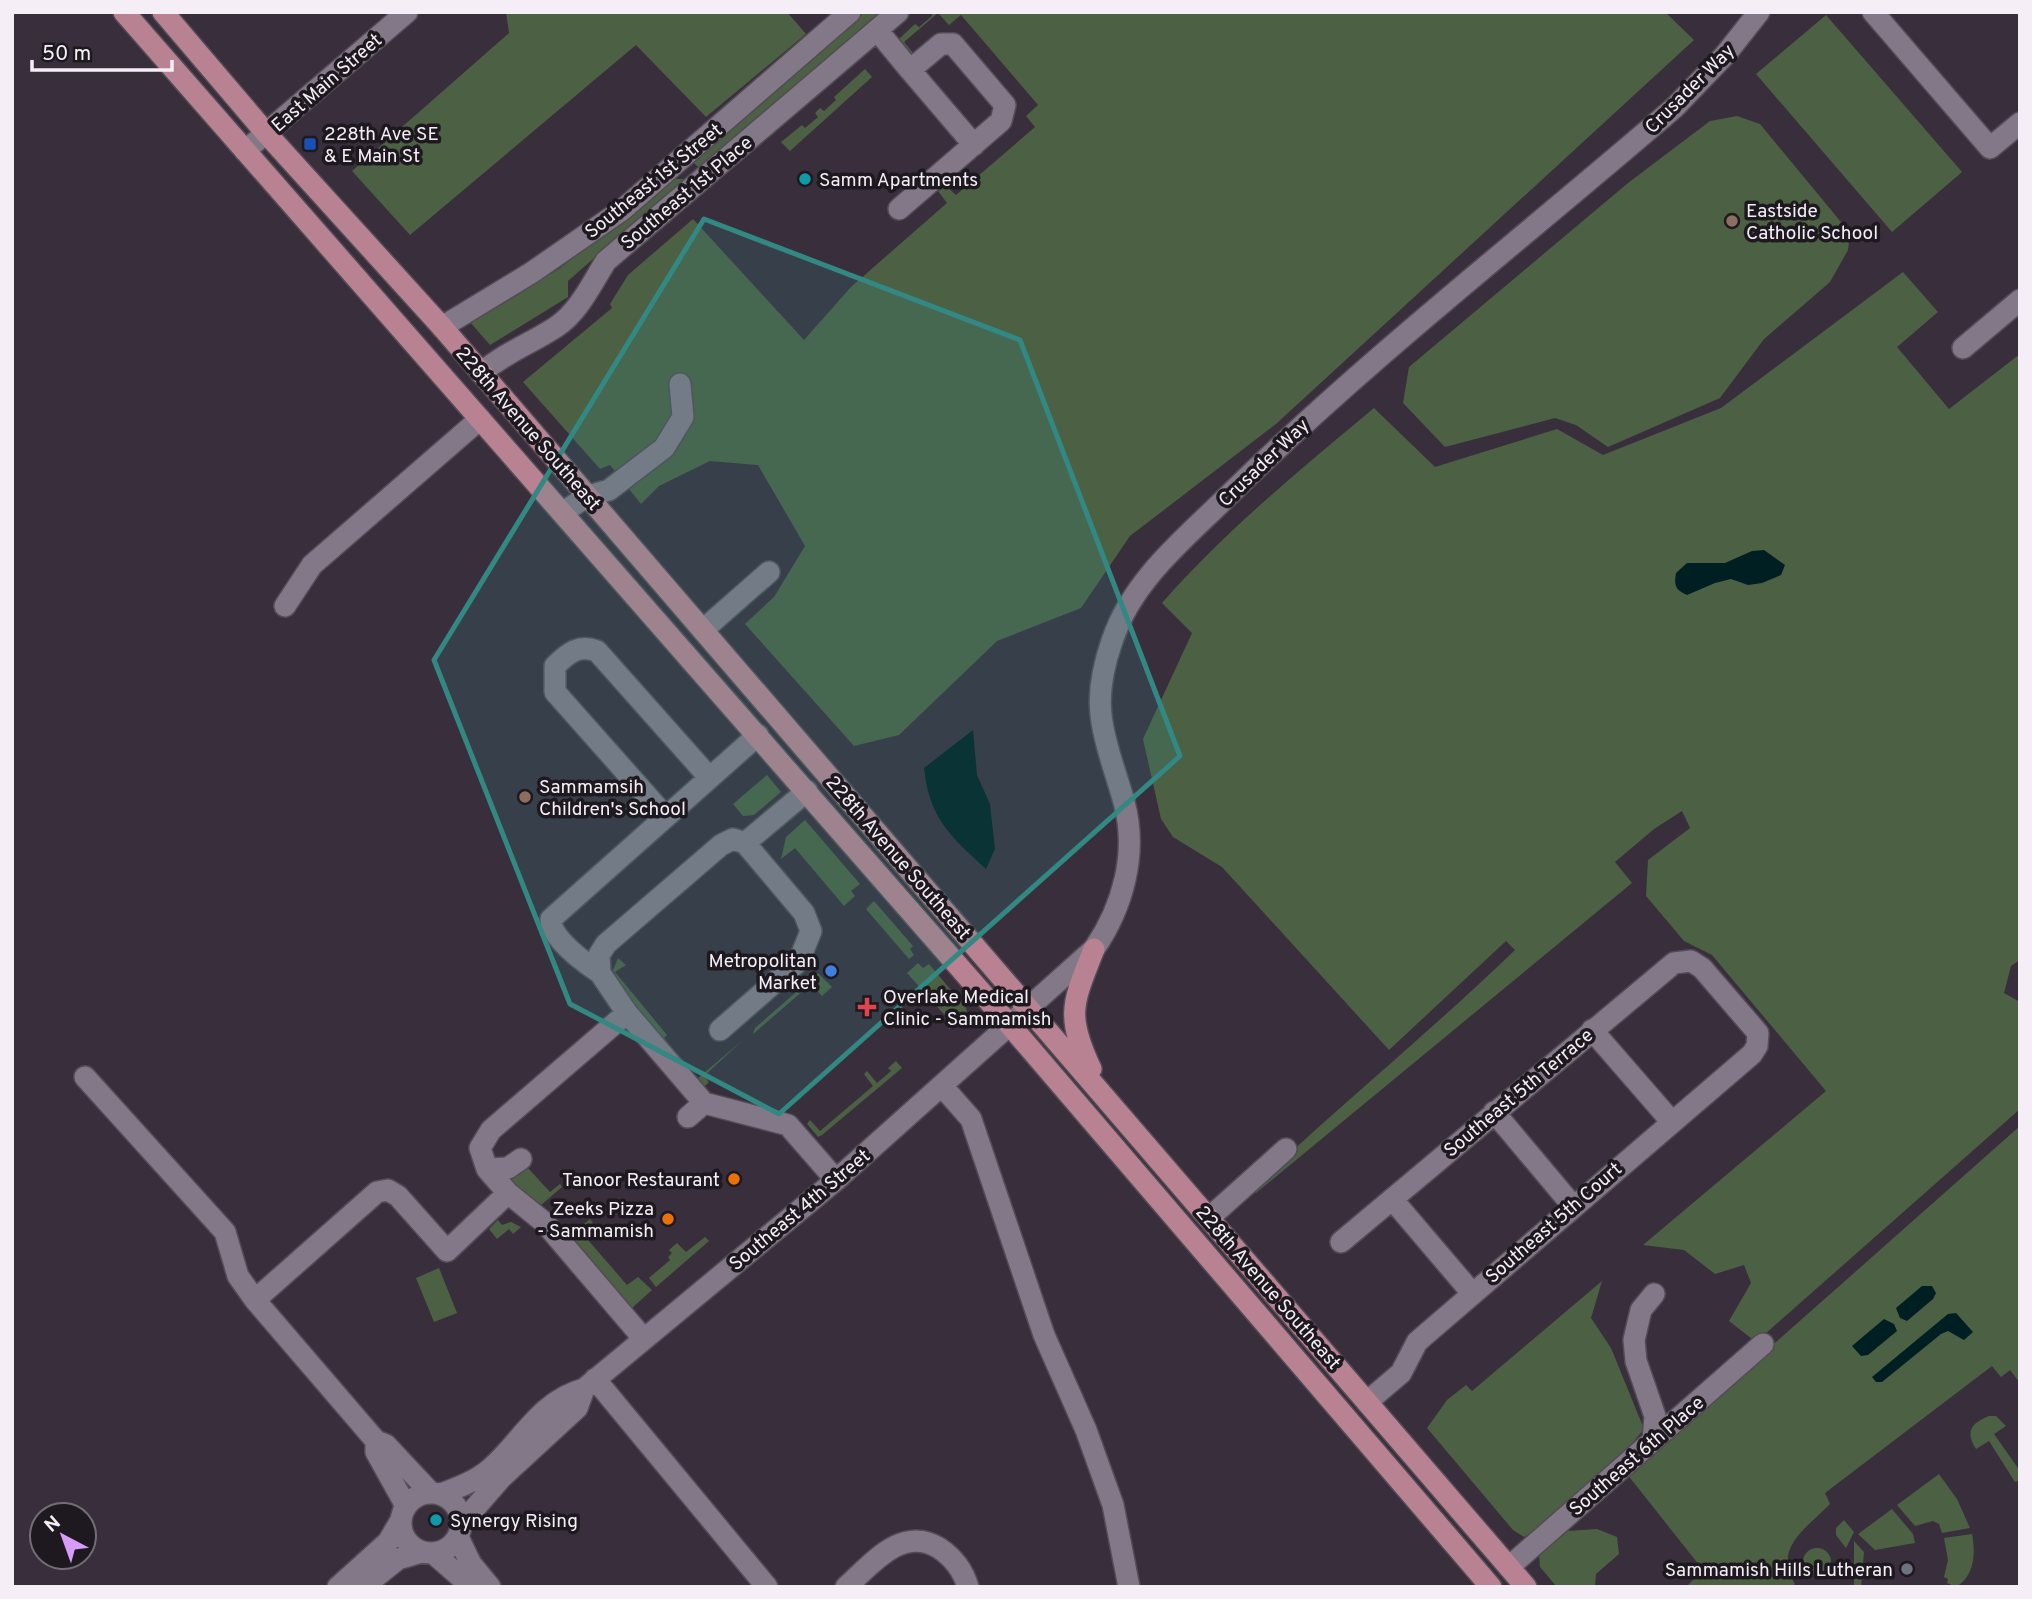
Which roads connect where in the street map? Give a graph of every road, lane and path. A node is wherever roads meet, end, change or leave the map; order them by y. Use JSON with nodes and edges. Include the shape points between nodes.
{"nodes":[{"id":1,"x":124,"y":12,"type":"edge"},
{"id":2,"x":163,"y":12,"type":"edge"},
{"id":3,"x":849,"y":12,"type":"edge"},
{"id":4,"x":898,"y":12,"type":"edge"},
{"id":5,"x":1759,"y":12,"type":"edge"},
{"id":6,"x":1873,"y":12,"type":"edge"},
{"id":7,"x":399,"y":15,"type":"edge"},
{"id":8,"x":877,"y":30,"type":"junction"},
{"id":9,"x":910,"y":70,"type":"junction"},
{"id":10,"x":2020,"y":123,"type":"edge"},
{"id":11,"x":266,"y":133,"type":"junction"},
{"id":12,"x":974,"y":145,"type":"junction"},
{"id":13,"x":245,"y":151,"type":"junction"},
{"id":14,"x":899,"y":209,"type":"dead end"},
{"id":15,"x":2020,"y":300,"type":"edge"},
{"id":16,"x":442,"y":327,"type":"junction"},
{"id":17,"x":1963,"y":348,"type":"dead end"},
{"id":18,"x":481,"y":373,"type":"junction"},
{"id":19,"x":680,"y":384,"type":"dead end"},
{"id":20,"x":480,"y":419,"type":"junction"},
{"id":21,"x":588,"y":496,"type":"junction"},
{"id":22,"x":563,"y":512,"type":"junction"},
{"id":23,"x":769,"y":572,"type":"dead end"},
{"id":24,"x":285,"y":606,"type":"dead end"},
{"id":25,"x":703,"y":630,"type":"junction"},
{"id":26,"x":758,"y":735,"type":"junction"},
{"id":27,"x":708,"y":776,"type":"junction"},
{"id":28,"x":807,"y":791,"type":"junction"},
{"id":29,"x":664,"y":816,"type":"junction"},
{"id":30,"x":745,"y":844,"type":"junction"},
{"id":31,"x":1094,"y":949,"type":"junction"},
{"id":32,"x":600,"y":973,"type":"junction"},
{"id":33,"x":1028,"y":1007,"type":"junction"},
{"id":34,"x":627,"y":1013,"type":"junction"},
{"id":35,"x":1009,"y":1024,"type":"junction"},
{"id":36,"x":720,"y":1030,"type":"dead end"},
{"id":37,"x":1592,"y":1030,"type":"junction"},
{"id":38,"x":1752,"y":1054,"type":"joint"},
{"id":39,"x":85,"y":1077,"type":"dead end"},
{"id":40,"x":942,"y":1086,"type":"junction"},
{"id":41,"x":704,"y":1103,"type":"junction"},
{"id":42,"x":1494,"y":1112,"type":"junction"},
{"id":43,"x":688,"y":1117,"type":"dead end"},
{"id":44,"x":1671,"y":1121,"type":"junction"},
{"id":45,"x":1130,"y":1126,"type":"junction"},
{"id":46,"x":1286,"y":1149,"type":"dead end"},
{"id":47,"x":521,"y":1159,"type":"dead end"},
{"id":48,"x":487,"y":1170,"type":"junction"},
{"id":49,"x":836,"y":1180,"type":"junction"},
{"id":50,"x":508,"y":1193,"type":"junction"},
{"id":51,"x":1392,"y":1199,"type":"junction"},
{"id":52,"x":1572,"y":1205,"type":"junction"},
{"id":53,"x":1209,"y":1218,"type":"junction"},
{"id":54,"x":1341,"y":1242,"type":"dead end"},
{"id":55,"x":1472,"y":1293,"type":"junction"},
{"id":56,"x":1654,"y":1294,"type":"dead end"},
{"id":57,"x":254,"y":1300,"type":"junction"},
{"id":58,"x":643,"y":1338,"type":"junction"},
{"id":59,"x":1763,"y":1344,"type":"dead end"},
{"id":60,"x":590,"y":1384,"type":"junction"},
{"id":61,"x":1367,"y":1402,"type":"junction"},
{"id":62,"x":376,"y":1441,"type":"junction"},
{"id":63,"x":1653,"y":1441,"type":"junction"},
{"id":64,"x":436,"y":1493,"type":"junction"},
{"id":65,"x":404,"y":1513,"type":"junction"},
{"id":66,"x":460,"y":1530,"type":"junction"},
{"id":67,"x":428,"y":1552,"type":"junction"},
{"id":68,"x":1509,"y":1567,"type":"junction"},
{"id":69,"x":338,"y":1587,"type":"edge"},
{"id":70,"x":363,"y":1587,"type":"edge"},
{"id":71,"x":471,"y":1587,"type":"edge"},
{"id":72,"x":490,"y":1587,"type":"edge"},
{"id":73,"x":767,"y":1587,"type":"edge"},
{"id":74,"x":846,"y":1587,"type":"edge"},
{"id":75,"x":968,"y":1587,"type":"edge"},
{"id":76,"x":1129,"y":1587,"type":"edge"},
{"id":77,"x":1490,"y":1587,"type":"edge"},
{"id":78,"x":1526,"y":1587,"type":"edge"}],
"edges":[{"from":1,"to":13,"type":"main road","name":"228th Avenue Southeast"},
{"from":2,"to":11,"type":"main road","name":"228th Avenue Southeast"},
{"from":3,"to":16,"type":"street","name":"Southeast 1st Street","via":[[622,210]]},
{"from":4,"to":8,"type":"street","name":"Southeast 1st Place"},
{"from":5,"to":31,"type":"street","name":"Crusader Way","via":[[1675,107],[1319,409],[1140,585],[1112,638],[1103,669],[1102,723],[1125,806],[1129,849],[1123,890],[1108,929]]},
{"from":6,"to":10,"type":"street","via":[[1990,148]]},
{"from":7,"to":11,"type":"street","name":"East Main Street"},
{"from":8,"to":9,"type":"street"},
{"from":8,"to":18,"type":"street","name":"Southeast 1st Place","via":[[606,261],[580,303],[558,326],[505,353]]},
{"from":9,"to":12,"type":"street"},
{"from":9,"to":12,"type":"street","via":[[941,44],[953,44],[962,54],[1005,106],[1001,121]]},
{"from":11,"to":13,"type":"street","name":"East Main Street"},
{"from":11,"to":16,"type":"main road","name":"228th Avenue Southeast"},
{"from":12,"to":14,"type":"street"},
{"from":13,"to":20,"type":"main road","name":"228th Avenue Southeast"},
{"from":15,"to":17,"type":"street"},
{"from":16,"to":18,"type":"main road","name":"228th Avenue Southeast"},
{"from":18,"to":21,"type":"main road","name":"228th Avenue Southeast"},
{"from":19,"to":21,"type":"street","via":[[683,417],[664,448],[609,490]]},
{"from":20,"to":22,"type":"main road","name":"228th Avenue Southeast"},
{"from":20,"to":24,"type":"street","via":[[312,565]]},
{"from":21,"to":22,"type":"street"},
{"from":21,"to":25,"type":"main road","name":"228th Avenue Southeast"},
{"from":22,"to":26,"type":"main road","name":"228th Avenue Southeast"},
{"from":23,"to":25,"type":"street"},
{"from":25,"to":33,"type":"main road","name":"228th Avenue Southeast"},
{"from":26,"to":27,"type":"street"},
{"from":26,"to":28,"type":"main road","name":"228th Avenue Southeast"},
{"from":27,"to":29,"type":"street"},
{"from":27,"to":29,"type":"street","via":[[597,651],[587,647],[563,657],[555,666],[555,692]]},
{"from":28,"to":30,"type":"street"},
{"from":28,"to":35,"type":"main road","name":"228th Avenue Southeast"},
{"from":29,"to":32,"type":"street","via":[[551,919],[553,929],[578,958]]},
{"from":30,"to":32,"type":"street","via":[[727,840],[618,934],[601,950]]},
{"from":30,"to":36,"type":"street","via":[[804,913],[811,931],[799,961]]},
{"from":31,"to":33,"type":"street","name":"Crusader Way"},
{"from":31,"to":45,"type":"main road","via":[[1072,1010],[1075,1036],[1092,1071]]},
{"from":32,"to":34,"type":"street"},
{"from":33,"to":35,"type":"street","name":"Crusader Way"},
{"from":33,"to":45,"type":"main road","name":"228th Avenue Southeast"},
{"from":34,"to":41,"type":"street","via":[[646,1051]]},
{"from":34,"to":48,"type":"street","via":[[491,1130],[480,1148]]},
{"from":35,"to":40,"type":"street","name":"Southeast 4th Street"},
{"from":35,"to":77,"type":"main road","name":"228th Avenue Southeast"},
{"from":37,"to":38,"type":"street","name":"Southeast 5th Terrace","via":[[1674,963],[1691,961],[1758,1033]]},
{"from":37,"to":42,"type":"street","name":"Southeast 5th Terrace"},
{"from":37,"to":44,"type":"street"},
{"from":38,"to":44,"type":"street","name":"Southeast 5th Court"},
{"from":39,"to":57,"type":"street","via":[[225,1232],[238,1276]]},
{"from":40,"to":49,"type":"street","name":"Southeast 4th Street"},
{"from":40,"to":76,"type":"street","via":[[971,1119],[1044,1335],[1108,1493]]},
{"from":41,"to":43,"type":"street"},
{"from":41,"to":49,"type":"street","via":[[788,1125]]},
{"from":42,"to":51,"type":"street","name":"Southeast 5th Terrace"},
{"from":42,"to":52,"type":"street"},
{"from":44,"to":52,"type":"street","name":"Southeast 5th Court"},
{"from":45,"to":53,"type":"main road","name":"228th Avenue Southeast"},
{"from":46,"to":53,"type":"street"},
{"from":47,"to":48,"type":"street","via":[[508,1168]]},
{"from":48,"to":50,"type":"street"},
{"from":49,"to":58,"type":"street","name":"Southeast 4th Street"},
{"from":50,"to":57,"type":"street","via":[[447,1251],[398,1196],[387,1190],[377,1192]]},
{"from":50,"to":58,"type":"street","via":[[545,1223]]},
{"from":51,"to":54,"type":"street","name":"Southeast 5th Terrace"},
{"from":51,"to":55,"type":"street"},
{"from":52,"to":55,"type":"street","name":"Southeast 5th Court"},
{"from":53,"to":61,"type":"main road","name":"228th Avenue Southeast"},
{"from":55,"to":61,"type":"street","name":"Southeast 5th Court","via":[[1417,1342],[1401,1373]]},
{"from":56,"to":63,"type":"street","via":[[1641,1310],[1634,1340],[1636,1361],[1655,1416]]},
{"from":57,"to":62,"type":"street"},
{"from":58,"to":60,"type":"street","name":"Southeast 4th Street"},
{"from":59,"to":63,"type":"street","name":"Southeast 6th Place"},
{"from":60,"to":64,"type":"street","name":"Southeast 4th Street","via":[[564,1394],[527,1425],[490,1468]]},
{"from":60,"to":66,"type":"street","name":"Southeast 4th Street","via":[[577,1408],[501,1478]]},
{"from":60,"to":73,"type":"street"},
{"from":61,"to":68,"type":"main road","name":"228th Avenue Southeast"},
{"from":62,"to":64,"type":"street","via":[[386,1445]]},
{"from":62,"to":65,"type":"street","via":[[376,1452],[393,1476]]},
{"from":63,"to":68,"type":"street","name":"Southeast 6th Place"},
{"from":64,"to":65,"type":"street","via":[[421,1494]]},
{"from":64,"to":66,"type":"street","via":[[457,1507]]},
{"from":65,"to":67,"type":"street","via":[[407,1541]]},
{"from":65,"to":69,"type":"street","via":[[388,1542]]},
{"from":66,"to":67,"type":"street","via":[[443,1551]]},
{"from":66,"to":72,"type":"street","via":[[470,1563]]},
{"from":67,"to":70,"type":"street","via":[[398,1559]]},
{"from":67,"to":71,"type":"street"},
{"from":68,"to":78,"type":"main road","name":"228th Avenue Southeast"},
{"from":74,"to":75,"type":"street","via":[[887,1550],[916,1539],[934,1545],[955,1561]]}]}
